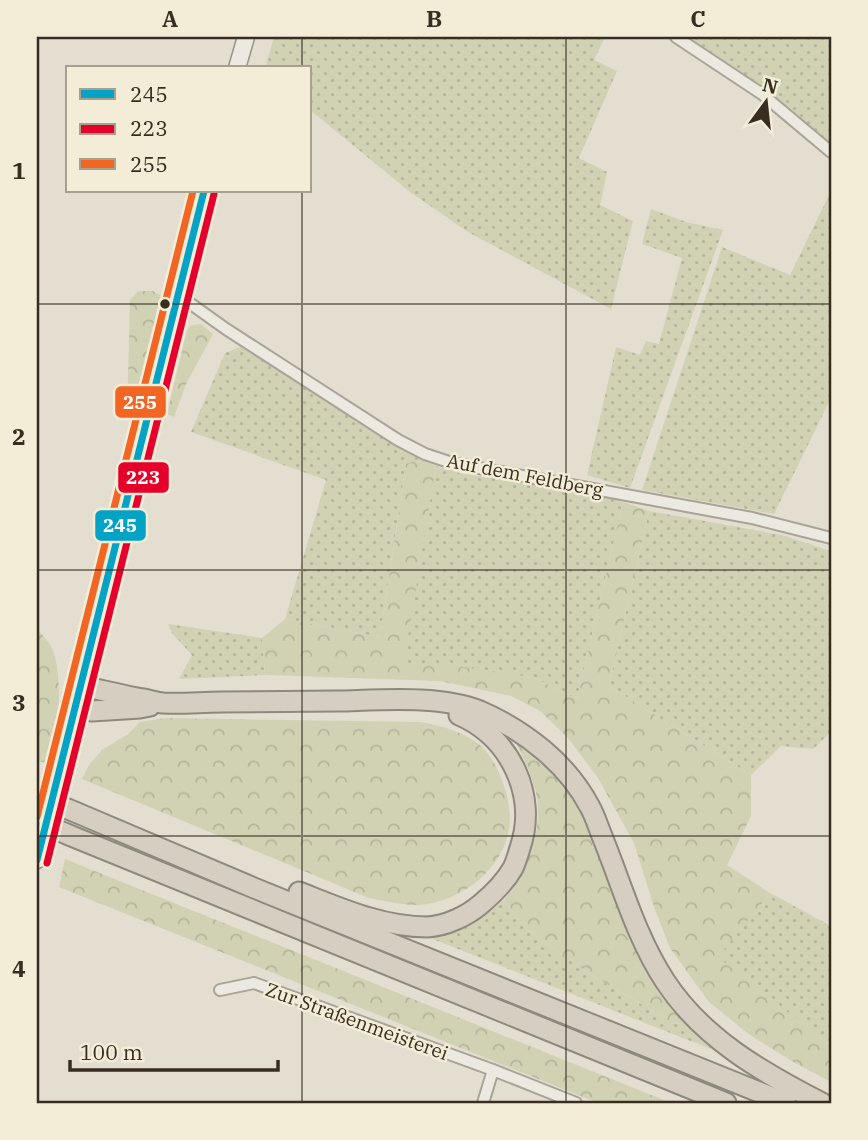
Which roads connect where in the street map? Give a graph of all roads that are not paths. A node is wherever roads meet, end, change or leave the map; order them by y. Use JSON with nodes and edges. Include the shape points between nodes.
{"nodes":[{"id":1,"x":246,"y":37,"type":"edge"},
{"id":2,"x":676,"y":37,"type":"edge"},
{"id":3,"x":238,"y":66,"type":"edge"},
{"id":4,"x":831,"y":152,"type":"edge"},
{"id":5,"x":204,"y":192,"type":"edge"},
{"id":6,"x":177,"y":294,"type":"junction"},
{"id":7,"x":831,"y":538,"type":"edge"},
{"id":8,"x":80,"y":685,"type":"junction"},
{"id":9,"x":422,"y":701,"type":"junction"},
{"id":10,"x":161,"y":703,"type":"junction"},
{"id":11,"x":75,"y":707,"type":"junction"},
{"id":12,"x":37,"y":796,"type":"edge"},
{"id":13,"x":37,"y":821,"type":"edge"},
{"id":14,"x":37,"y":860,"type":"edge"},
{"id":15,"x":254,"y":888,"type":"junction"},
{"id":16,"x":220,"y":990,"type":"dead end"},
{"id":17,"x":494,"y":1070,"type":"junction"},
{"id":18,"x":483,"y":1103,"type":"edge"},
{"id":19,"x":576,"y":1103,"type":"edge"},
{"id":20,"x":726,"y":1103,"type":"edge"},
{"id":21,"x":786,"y":1103,"type":"edge"},
{"id":22,"x":822,"y":1103,"type":"edge"}],
"edges":[{"from":1,"to":3,"type":"street"},
{"from":2,"to":4,"type":"street","via":[[762,94]]},
{"from":5,"to":6,"type":"street"},
{"from":6,"to":7,"type":"street","name":"Auf dem Feldberg","via":[[425,454],[452,463],[752,518]]},
{"from":6,"to":8,"type":"street"},
{"from":8,"to":10,"type":"highway"},
{"from":8,"to":11,"type":"street"},
{"from":9,"to":10,"type":"highway"},
{"from":9,"to":15,"type":"highway","via":[[467,719],[494,738],[512,761],[522,785],[524,836],[514,867],[496,892],[473,911],[430,927],[387,923],[286,887]]},
{"from":9,"to":22,"type":"highway","via":[[479,711],[550,755],[590,806],[631,915],[673,992],[732,1050]]},
{"from":10,"to":11,"type":"highway","via":[[92,711]]},
{"from":11,"to":14,"type":"street"},
{"from":12,"to":15,"type":"highway","bridge":true},
{"from":13,"to":20,"type":"highway","bridge":true},
{"from":15,"to":21,"type":"highway"},
{"from":16,"to":17,"type":"street","name":"Zur Straßenmeisterei","via":[[254,983]]},
{"from":17,"to":18,"type":"street"},
{"from":17,"to":19,"type":"street","name":"Zur Straßenmeisterei"}]}
